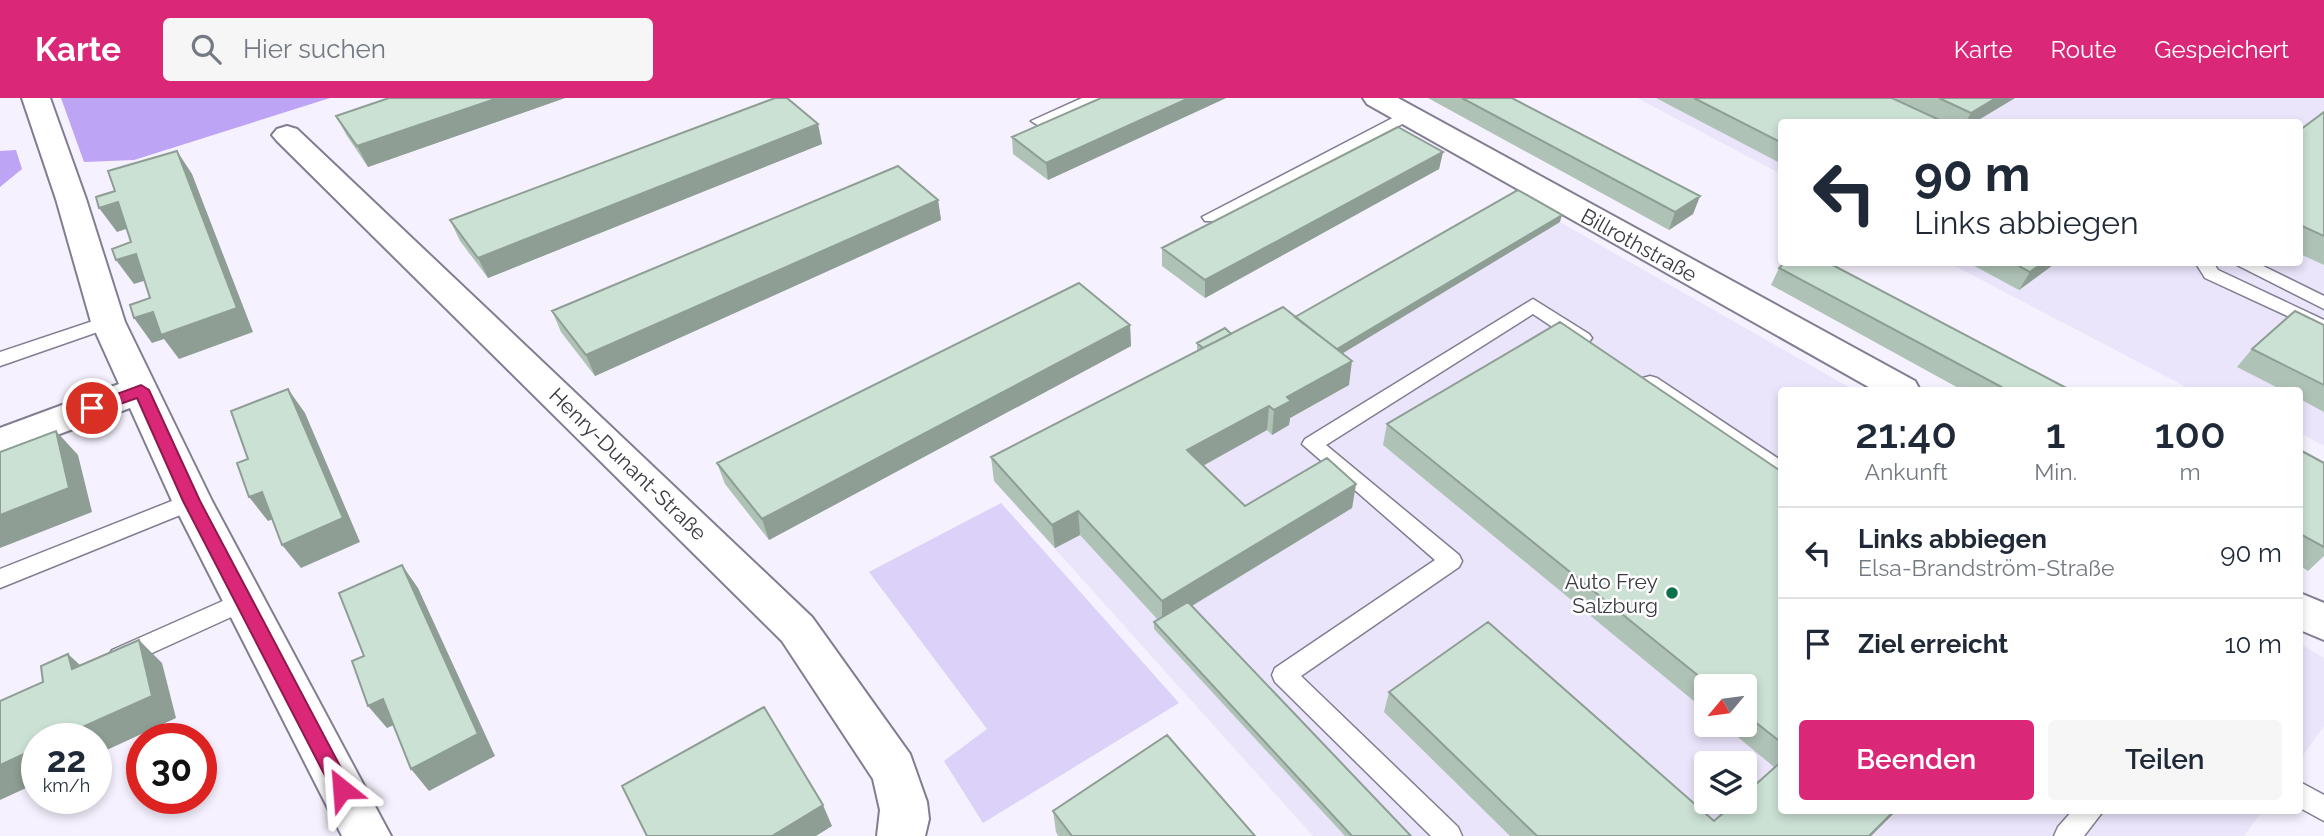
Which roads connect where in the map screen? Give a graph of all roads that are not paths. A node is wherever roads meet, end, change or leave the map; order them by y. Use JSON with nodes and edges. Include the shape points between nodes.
{"nodes":[{"id":1,"x":36,"y":98,"type":"edge"},
{"id":2,"x":1095,"y":98,"type":"edge"},
{"id":3,"x":1377,"y":98,"type":"edge"},
{"id":4,"x":1406,"y":116,"type":"junction"},
{"id":5,"x":1039,"y":121,"type":"dead end"},
{"id":6,"x":287,"y":135,"type":"dead end"},
{"id":7,"x":1211,"y":217,"type":"dead end"},
{"id":8,"x":2206,"y":266,"type":"edge"},
{"id":9,"x":2248,"y":266,"type":"edge"},
{"id":10,"x":2324,"y":303,"type":"edge"},
{"id":11,"x":108,"y":322,"type":"junction"},
{"id":12,"x":2324,"y":327,"type":"edge"},
{"id":13,"x":1601,"y":350,"type":"edge"},
{"id":14,"x":0,"y":359,"type":"edge"},
{"id":15,"x":1634,"y":373,"type":"edge"},
{"id":16,"x":1897,"y":387,"type":"edge"},
{"id":17,"x":141,"y":390,"type":"junction"},
{"id":18,"x":0,"y":442,"type":"edge"},
{"id":19,"x":1778,"y":469,"type":"edge"},
{"id":20,"x":192,"y":501,"type":"junction"},
{"id":21,"x":0,"y":579,"type":"edge"},
{"id":22,"x":243,"y":601,"type":"junction"},
{"id":23,"x":2303,"y":612,"type":"edge"},
{"id":24,"x":2324,"y":623,"type":"edge"},
{"id":25,"x":97,"y":667,"type":"edge"},
{"id":26,"x":2303,"y":796,"type":"edge"},
{"id":27,"x":2324,"y":809,"type":"edge"},
{"id":28,"x":2087,"y":814,"type":"edge"},
{"id":29,"x":367,"y":836,"type":"edge"},
{"id":30,"x":901,"y":836,"type":"edge"},
{"id":31,"x":1449,"y":836,"type":"edge"},
{"id":32,"x":2067,"y":836,"type":"edge"}],
"edges":[{"from":1,"to":11,"type":"street"},
{"from":2,"to":5,"type":"lane"},
{"from":3,"to":4,"type":"street","name":"Billrothstraße"},
{"from":4,"to":7,"type":"lane"},
{"from":4,"to":16,"type":"street","name":"Billrothstraße"},
{"from":6,"to":30,"type":"street","name":"Henry-Dunant-Straße","via":[[797,629],[893,769],[902,792]]},
{"from":8,"to":12,"type":"lane","via":[[2211,274]]},
{"from":9,"to":10,"type":"lane"},
{"from":11,"to":14,"type":"lane"},
{"from":11,"to":17,"type":"street"},
{"from":13,"to":31,"type":"lane","via":[[1533,304],[1312,444],[1451,561],[1284,675]]},
{"from":15,"to":19,"type":"lane"},
{"from":17,"to":18,"type":"street"},
{"from":17,"to":20,"type":"street"},
{"from":20,"to":21,"type":"lane"},
{"from":20,"to":22,"type":"street"},
{"from":22,"to":25,"type":"lane"},
{"from":22,"to":29,"type":"street"},
{"from":23,"to":24,"type":"street"},
{"from":26,"to":27,"type":"lane"},
{"from":28,"to":32,"type":"lane"}]}
